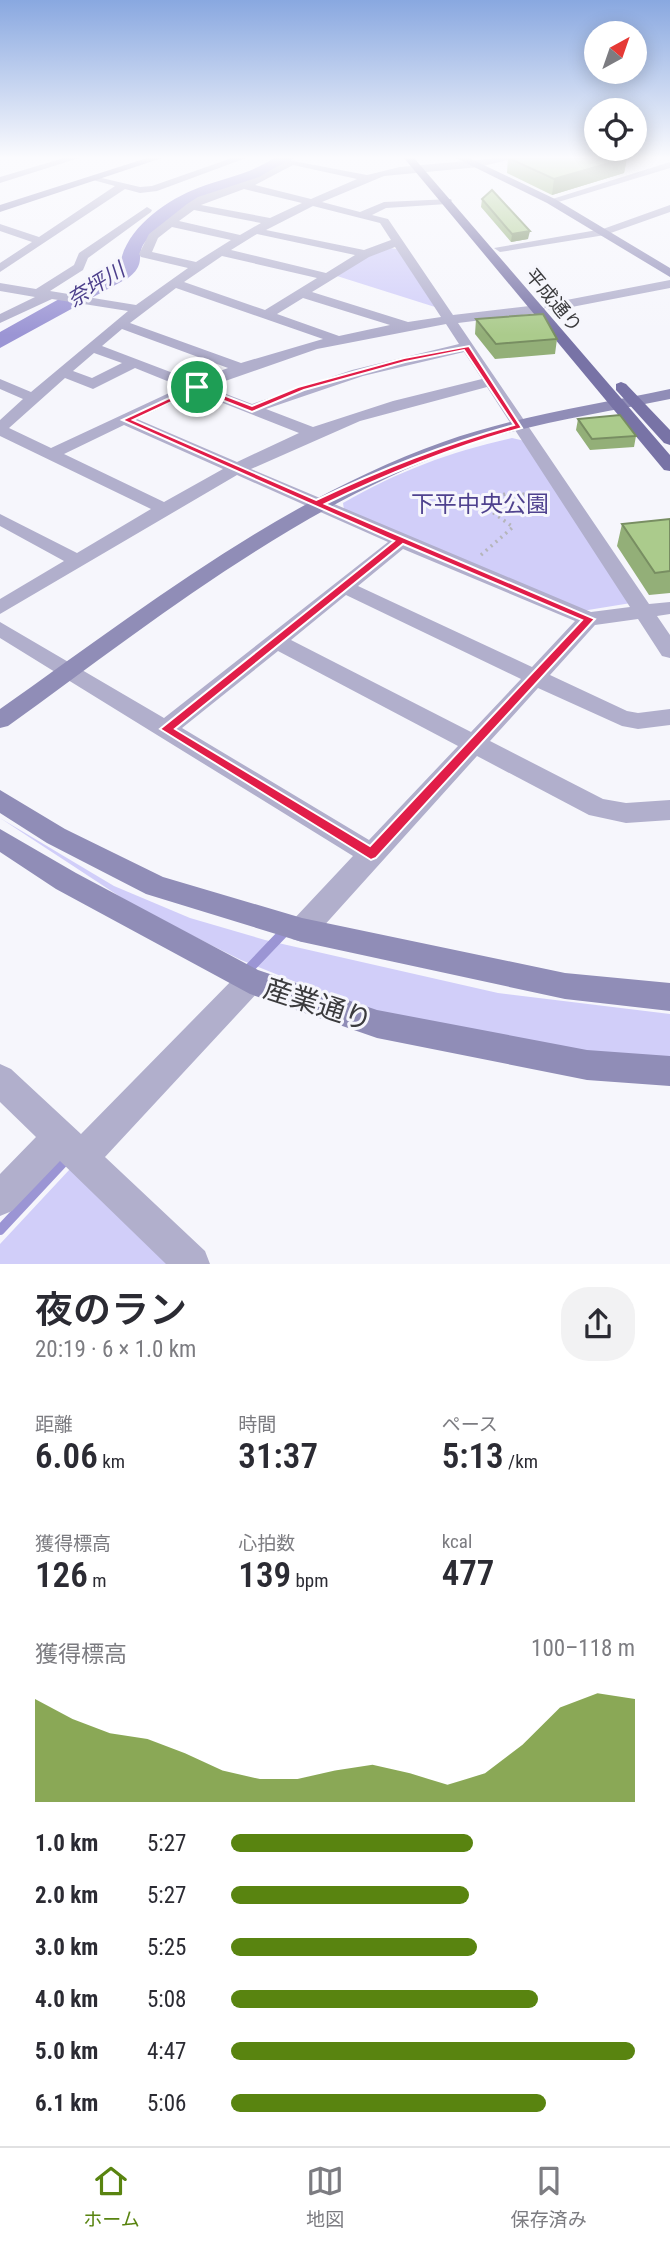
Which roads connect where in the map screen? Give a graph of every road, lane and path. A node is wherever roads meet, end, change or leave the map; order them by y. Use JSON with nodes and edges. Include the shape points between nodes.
{"nodes":[{"id":1,"x":77,"y":217,"type":"edge"},
{"id":2,"x":137,"y":217,"type":"edge"},
{"id":3,"x":178,"y":217,"type":"edge"},
{"id":4,"x":247,"y":217,"type":"edge"},
{"id":5,"x":282,"y":217,"type":"edge"},
{"id":6,"x":369,"y":217,"type":"edge"},
{"id":7,"x":461,"y":217,"type":"edge"},
{"id":8,"x":472,"y":217,"type":"edge"},
{"id":9,"x":579,"y":217,"type":"edge"},
{"id":10,"x":646,"y":217,"type":"edge"},
{"id":11,"x":272,"y":222,"type":"junction"},
{"id":12,"x":171,"y":223,"type":"junction"},
{"id":13,"x":0,"y":227,"type":"edge"},
{"id":14,"x":257,"y":231,"type":"junction"},
{"id":15,"x":606,"y":232,"type":"junction"},
{"id":16,"x":243,"y":239,"type":"junction"},
{"id":17,"x":41,"y":241,"type":"junction"},
{"id":18,"x":397,"y":242,"type":"junction"},
{"id":19,"x":500,"y":248,"type":"junction"},
{"id":20,"x":222,"y":252,"type":"junction"},
{"id":21,"x":365,"y":254,"type":"junction"},
{"id":22,"x":197,"y":266,"type":"junction"},
{"id":23,"x":0,"y":268,"type":"edge"},
{"id":24,"x":670,"y":273,"type":"edge"},
{"id":25,"x":327,"y":278,"type":"junction"},
{"id":26,"x":174,"y":282,"type":"junction"},
{"id":27,"x":670,"y":284,"type":"edge"},
{"id":28,"x":0,"y":287,"type":"edge"},
{"id":29,"x":302,"y":293,"type":"junction"},
{"id":30,"x":42,"y":295,"type":"junction"},
{"id":31,"x":544,"y":308,"type":"junction"},
{"id":32,"x":137,"y":309,"type":"junction"},
{"id":33,"x":268,"y":314,"type":"junction"},
{"id":34,"x":450,"y":318,"type":"junction"},
{"id":35,"x":0,"y":319,"type":"edge"},
{"id":36,"x":120,"y":323,"type":"junction"},
{"id":37,"x":406,"y":326,"type":"junction"},
{"id":38,"x":338,"y":340,"type":"junction"},
{"id":39,"x":93,"y":347,"type":"junction"},
{"id":40,"x":466,"y":347,"type":"junction"},
{"id":41,"x":134,"y":363,"type":"junction"},
{"id":42,"x":241,"y":368,"type":"junction"},
{"id":43,"x":64,"y":372,"type":"junction"},
{"id":44,"x":489,"y":382,"type":"junction"},
{"id":45,"x":0,"y":384,"type":"edge"},
{"id":46,"x":197,"y":387,"type":"junction"},
{"id":47,"x":670,"y":394,"type":"edge"},
{"id":48,"x":33,"y":398,"type":"junction"},
{"id":49,"x":626,"y":403,"type":"junction"},
{"id":50,"x":252,"y":409,"type":"junction"},
{"id":51,"x":126,"y":420,"type":"junction"},
{"id":52,"x":519,"y":426,"type":"junction"},
{"id":53,"x":0,"y":429,"type":"edge"},
{"id":54,"x":313,"y":433,"type":"junction"},
{"id":55,"x":670,"y":440,"type":"edge"},
{"id":56,"x":51,"y":454,"type":"junction"},
{"id":57,"x":670,"y":466,"type":"edge"},
{"id":58,"x":236,"y":469,"type":"junction"},
{"id":59,"x":544,"y":482,"type":"dead end"},
{"id":60,"x":317,"y":504,"type":"junction"},
{"id":61,"x":165,"y":509,"type":"junction"},
{"id":62,"x":0,"y":519,"type":"edge"},
{"id":63,"x":401,"y":541,"type":"junction"},
{"id":64,"x":478,"y":557,"type":"dead end"},
{"id":65,"x":78,"y":561,"type":"junction"},
{"id":66,"x":344,"y":587,"type":"junction"},
{"id":67,"x":0,"y":608,"type":"edge"},
{"id":68,"x":670,"y":608,"type":"edge"},
{"id":69,"x":644,"y":611,"type":"junction"},
{"id":70,"x":589,"y":619,"type":"junction"},
{"id":71,"x":0,"y":629,"type":"edge"},
{"id":72,"x":276,"y":641,"type":"junction"},
{"id":73,"x":670,"y":651,"type":"edge"},
{"id":74,"x":70,"y":671,"type":"junction"},
{"id":75,"x":534,"y":676,"type":"junction"},
{"id":76,"x":670,"y":717,"type":"edge"},
{"id":77,"x":0,"y":720,"type":"edge"},
{"id":78,"x":166,"y":729,"type":"junction"},
{"id":79,"x":473,"y":743,"type":"junction"},
{"id":80,"x":0,"y":800,"type":"edge"},
{"id":81,"x":670,"y":810,"type":"edge"},
{"id":82,"x":0,"y":839,"type":"edge"},
{"id":83,"x":371,"y":854,"type":"junction"},
{"id":84,"x":302,"y":930,"type":"junction"},
{"id":85,"x":250,"y":981,"type":"junction"},
{"id":86,"x":670,"y":997,"type":"edge"},
{"id":87,"x":670,"y":1071,"type":"edge"},
{"id":88,"x":0,"y":1080,"type":"edge"},
{"id":89,"x":70,"y":1148,"type":"junction"},
{"id":90,"x":0,"y":1199,"type":"edge"},
{"id":91,"x":192,"y":1264,"type":"edge"}],
"edges":[{"from":1,"to":17,"type":"street"},
{"from":2,"to":30,"type":"street","via":[[83,256],[79,267]]},
{"from":3,"to":12,"type":"street"},
{"from":4,"to":11,"type":"street"},
{"from":5,"to":11,"type":"street"},
{"from":6,"to":18,"type":"street","via":[[384,221]]},
{"from":7,"to":31,"type":"main road","name":"平成通り"},
{"from":8,"to":19,"type":"main road","name":"平成通り"},
{"from":9,"to":15,"type":"street"},
{"from":10,"to":15,"type":"street"},
{"from":11,"to":14,"type":"street"},
{"from":12,"to":16,"type":"street"},
{"from":12,"to":22,"type":"street","via":[[153,236],[145,254]]},
{"from":13,"to":17,"type":"street"},
{"from":14,"to":16,"type":"street"},
{"from":14,"to":21,"type":"street"},
{"from":15,"to":19,"type":"street"},
{"from":15,"to":24,"type":"street"},
{"from":16,"to":20,"type":"street"},
{"from":17,"to":23,"type":"street"},
{"from":18,"to":21,"type":"street"},
{"from":18,"to":34,"type":"street"},
{"from":19,"to":31,"type":"main road","name":"平成通り"},
{"from":20,"to":22,"type":"street"},
{"from":20,"to":25,"type":"street"},
{"from":21,"to":25,"type":"street"},
{"from":22,"to":26,"type":"street"},
{"from":25,"to":29,"type":"street"},
{"from":26,"to":32,"type":"street"},
{"from":26,"to":33,"type":"street"},
{"from":27,"to":31,"type":"street"},
{"from":28,"to":30,"type":"street"},
{"from":29,"to":33,"type":"street"},
{"from":29,"to":37,"type":"street"},
{"from":30,"to":32,"type":"street"},
{"from":30,"to":35,"type":"street"},
{"from":31,"to":34,"type":"street"},
{"from":31,"to":49,"type":"main road","name":"平成通り"},
{"from":32,"to":36,"type":"street"},
{"from":33,"to":38,"type":"street"},
{"from":34,"to":37,"type":"street"},
{"from":34,"to":40,"type":"street"},
{"from":36,"to":39,"type":"street"},
{"from":36,"to":42,"type":"street"},
{"from":37,"to":38,"type":"street"},
{"from":38,"to":42,"type":"street"},
{"from":39,"to":41,"type":"street"},
{"from":39,"to":43,"type":"street"},
{"from":40,"to":44,"type":"street"},
{"from":40,"to":50,"type":"street","via":[[301,389]]},
{"from":41,"to":43,"type":"street","via":[[93,384]]},
{"from":41,"to":46,"type":"street"},
{"from":42,"to":46,"type":"street"},
{"from":43,"to":48,"type":"street"},
{"from":44,"to":52,"type":"street"},
{"from":44,"to":54,"type":"street","via":[[368,413]]},
{"from":45,"to":48,"type":"street"},
{"from":46,"to":50,"type":"street"},
{"from":46,"to":51,"type":"street"},
{"from":47,"to":49,"type":"street"},
{"from":48,"to":53,"type":"street"},
{"from":49,"to":52,"type":"street"},
{"from":49,"to":55,"type":"main road","name":"平成通り"},
{"from":49,"to":57,"type":"main road","name":"平成通り"},
{"from":50,"to":54,"type":"street"},
{"from":51,"to":56,"type":"street"},
{"from":51,"to":58,"type":"street"},
{"from":52,"to":60,"type":"street","via":[[450,445]]},
{"from":52,"to":69,"type":"street"},
{"from":53,"to":56,"type":"street"},
{"from":54,"to":58,"type":"street"},
{"from":56,"to":61,"type":"street"},
{"from":58,"to":60,"type":"street"},
{"from":58,"to":61,"type":"street"},
{"from":59,"to":64,"type":"path","via":[[550,489],[538,498],[525,492],[492,497],[488,509],[513,527]]},
{"from":60,"to":63,"type":"street"},
{"from":60,"to":74,"type":"street"},
{"from":61,"to":65,"type":"street"},
{"from":62,"to":65,"type":"street"},
{"from":63,"to":66,"type":"street"},
{"from":63,"to":70,"type":"street"},
{"from":65,"to":67,"type":"street"},
{"from":66,"to":72,"type":"street"},
{"from":66,"to":75,"type":"street"},
{"from":68,"to":69,"type":"street"},
{"from":69,"to":70,"type":"street"},
{"from":69,"to":73,"type":"street"},
{"from":70,"to":75,"type":"street"},
{"from":71,"to":74,"type":"street"},
{"from":72,"to":78,"type":"street"},
{"from":72,"to":79,"type":"street"},
{"from":74,"to":77,"type":"street"},
{"from":74,"to":78,"type":"street"},
{"from":75,"to":76,"type":"street","via":[[622,718]]},
{"from":75,"to":79,"type":"street"},
{"from":78,"to":83,"type":"street"},
{"from":79,"to":81,"type":"street","via":[[598,808],[626,813]]},
{"from":79,"to":83,"type":"street"},
{"from":80,"to":84,"type":"street","via":[[56,836],[156,887]]},
{"from":82,"to":85,"type":"street","name":"産業通り","via":[[66,881]]},
{"from":83,"to":84,"type":"street"},
{"from":84,"to":86,"type":"street","via":[[565,986]]},
{"from":85,"to":87,"type":"street","name":"産業通り","via":[[377,1024],[587,1065]]},
{"from":85,"to":89,"type":"street"},
{"from":88,"to":89,"type":"street"},
{"from":89,"to":90,"type":"street"},
{"from":89,"to":91,"type":"street"}]}
